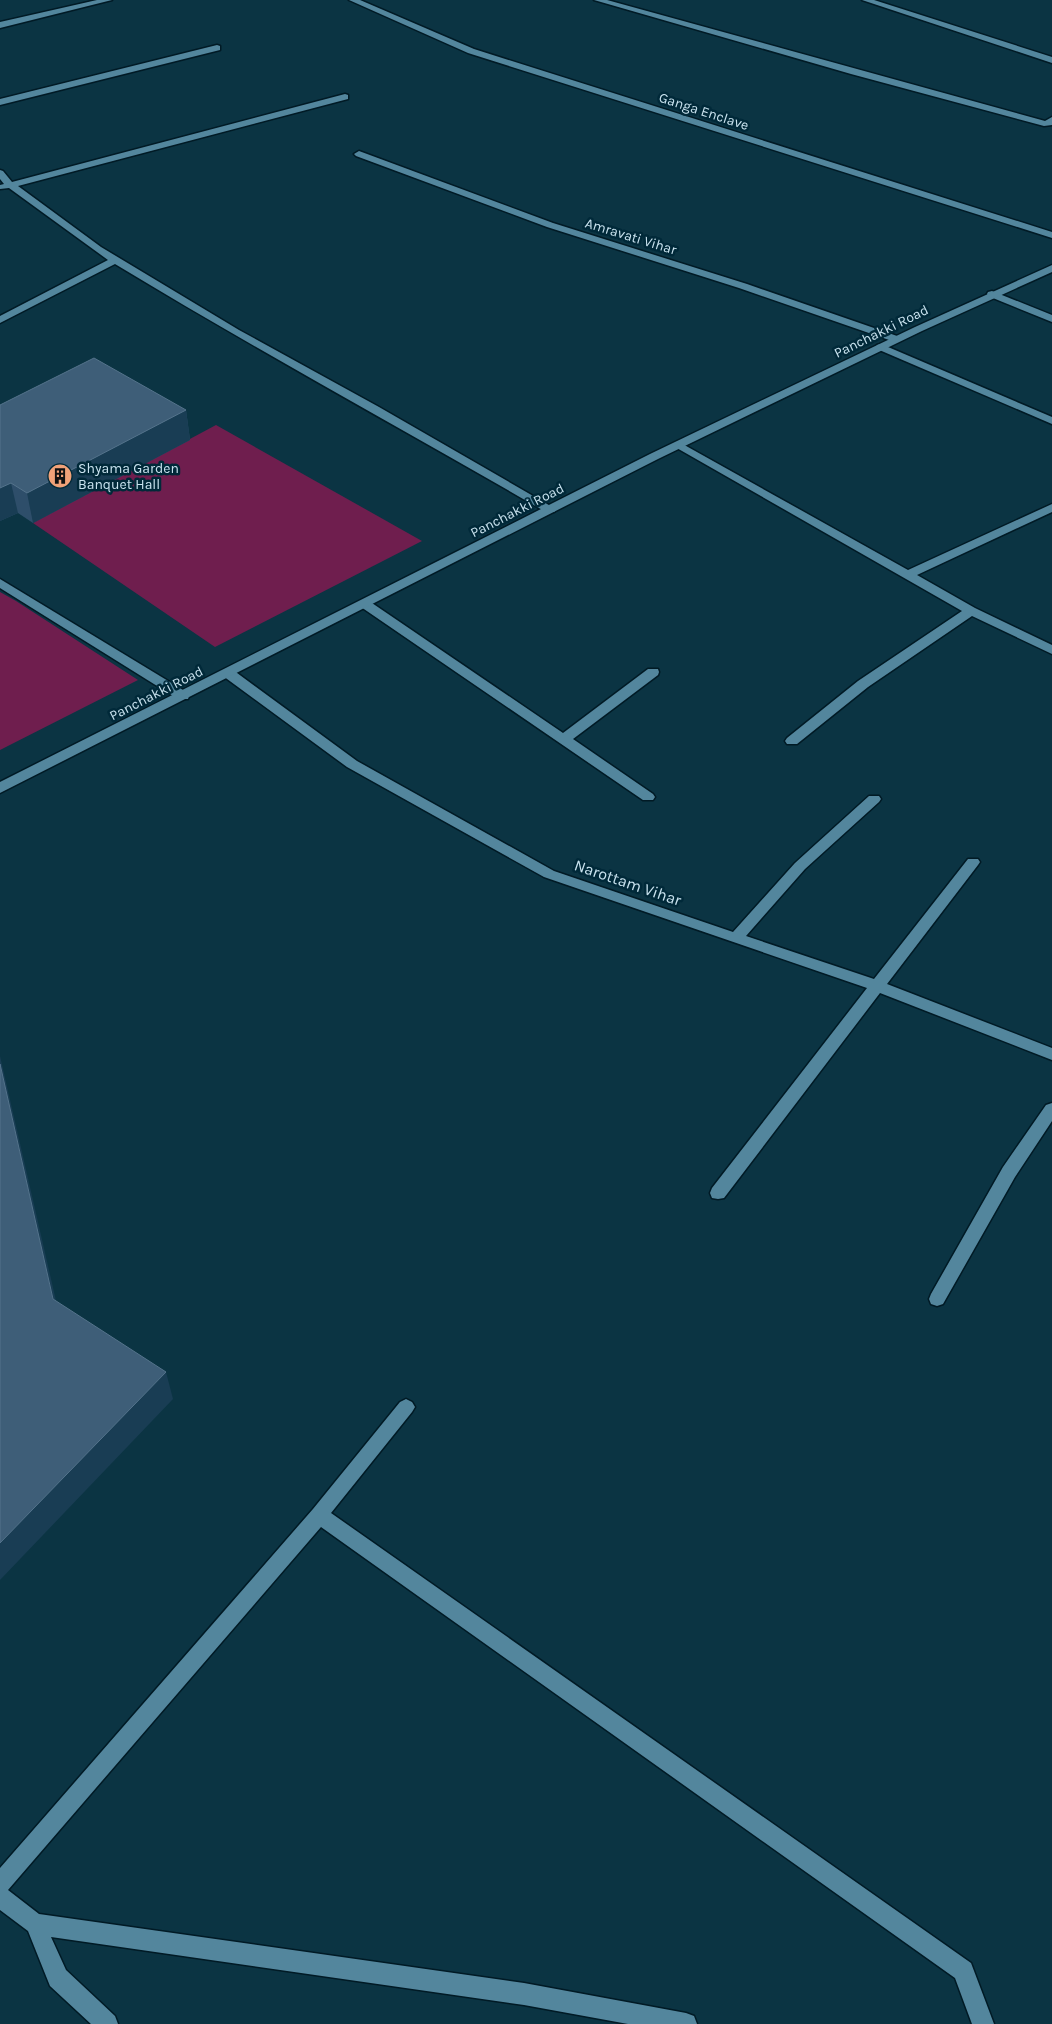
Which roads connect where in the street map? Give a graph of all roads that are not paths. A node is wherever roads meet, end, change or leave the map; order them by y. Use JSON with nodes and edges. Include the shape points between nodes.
{"nodes":[{"id":1,"x":108,"y":0,"type":"edge"},
{"id":2,"x":353,"y":0,"type":"edge"},
{"id":3,"x":598,"y":0,"type":"edge"},
{"id":4,"x":866,"y":0,"type":"edge"},
{"id":5,"x":0,"y":25,"type":"edge"},
{"id":6,"x":217,"y":48,"type":"dead end"},
{"id":7,"x":1052,"y":60,"type":"edge"},
{"id":8,"x":345,"y":97,"type":"dead end"},
{"id":9,"x":0,"y":102,"type":"edge"},
{"id":10,"x":1052,"y":120,"type":"edge"},
{"id":11,"x":359,"y":154,"type":"dead end"},
{"id":12,"x":0,"y":174,"type":"edge"},
{"id":13,"x":5,"y":186,"type":"edge"},
{"id":14,"x":1052,"y":235,"type":"edge"},
{"id":15,"x":115,"y":260,"type":"junction"},
{"id":16,"x":1052,"y":268,"type":"edge"},
{"id":17,"x":992,"y":294,"type":"junction"},
{"id":18,"x":1052,"y":319,"type":"edge"},
{"id":19,"x":0,"y":320,"type":"edge"},
{"id":20,"x":896,"y":339,"type":"junction"},
{"id":21,"x":881,"y":347,"type":"junction"},
{"id":22,"x":1052,"y":421,"type":"edge"},
{"id":23,"x":679,"y":445,"type":"junction"},
{"id":24,"x":1052,"y":508,"type":"edge"},
{"id":25,"x":550,"y":510,"type":"junction"},
{"id":26,"x":908,"y":575,"type":"junction"},
{"id":27,"x":0,"y":583,"type":"edge"},
{"id":28,"x":365,"y":604,"type":"junction"},
{"id":29,"x":971,"y":611,"type":"junction"},
{"id":30,"x":1052,"y":650,"type":"edge"},
{"id":31,"x":653,"y":672,"type":"dead end"},
{"id":32,"x":228,"y":673,"type":"junction"},
{"id":33,"x":183,"y":696,"type":"junction"},
{"id":34,"x":563,"y":740,"type":"junction"},
{"id":35,"x":792,"y":741,"type":"dead end"},
{"id":36,"x":0,"y":788,"type":"edge"},
{"id":37,"x":648,"y":797,"type":"dead end"},
{"id":38,"x":874,"y":799,"type":"dead end"},
{"id":39,"x":973,"y":862,"type":"dead end"},
{"id":40,"x":737,"y":937,"type":"junction"},
{"id":41,"x":877,"y":986,"type":"junction"},
{"id":42,"x":1052,"y":1054,"type":"edge"},
{"id":43,"x":1052,"y":1109,"type":"edge"},
{"id":44,"x":718,"y":1194,"type":"dead end"},
{"id":45,"x":937,"y":1299,"type":"dead end"},
{"id":46,"x":406,"y":1406,"type":"dead end"},
{"id":47,"x":319,"y":1515,"type":"junction"},
{"id":48,"x":0,"y":1884,"type":"edge"},
{"id":49,"x":0,"y":1897,"type":"edge"},
{"id":50,"x":35,"y":1924,"type":"junction"},
{"id":51,"x":107,"y":2024,"type":"edge"},
{"id":52,"x":686,"y":2024,"type":"edge"},
{"id":53,"x":983,"y":2024,"type":"edge"}],
"edges":[{"from":1,"to":5,"type":"street"},
{"from":2,"to":14,"type":"street","name":"Ganga Enclave","via":[[471,51]]},
{"from":3,"to":10,"type":"street","via":[[1047,124]]},
{"from":4,"to":7,"type":"street"},
{"from":6,"to":9,"type":"street"},
{"from":8,"to":13,"type":"street"},
{"from":11,"to":20,"type":"street","name":"Amravati Vihar","via":[[550,225]]},
{"from":12,"to":13,"type":"street"},
{"from":13,"to":15,"type":"street"},
{"from":15,"to":19,"type":"street"},
{"from":15,"to":25,"type":"street","via":[[235,332]]},
{"from":16,"to":17,"type":"street","name":"Panchakki Road"},
{"from":17,"to":18,"type":"street"},
{"from":17,"to":20,"type":"street","name":"Panchakki Road"},
{"from":20,"to":21,"type":"street","name":"Panchakki Road"},
{"from":21,"to":22,"type":"street"},
{"from":21,"to":23,"type":"street","name":"Panchakki Road"},
{"from":23,"to":25,"type":"street","name":"Panchakki Road"},
{"from":23,"to":26,"type":"street"},
{"from":24,"to":26,"type":"street"},
{"from":25,"to":28,"type":"street","name":"Panchakki Road"},
{"from":26,"to":29,"type":"street"},
{"from":27,"to":33,"type":"street"},
{"from":28,"to":32,"type":"street","name":"Panchakki Road"},
{"from":28,"to":34,"type":"street"},
{"from":29,"to":30,"type":"street"},
{"from":29,"to":35,"type":"street","via":[[863,684]]},
{"from":31,"to":34,"type":"street"},
{"from":32,"to":33,"type":"street","name":"Panchakki Road"},
{"from":32,"to":40,"type":"street","name":"Narottam Vihar","via":[[352,764],[549,874]]},
{"from":33,"to":36,"type":"street","name":"Panchakki Road"},
{"from":34,"to":37,"type":"street"},
{"from":38,"to":40,"type":"street","via":[[800,866]]},
{"from":39,"to":41,"type":"street"},
{"from":40,"to":41,"type":"street","name":"Narottam Vihar"},
{"from":41,"to":42,"type":"street","name":"Narottam Vihar"},
{"from":41,"to":44,"type":"street"},
{"from":43,"to":45,"type":"street","via":[[1009,1172]]},
{"from":46,"to":47,"type":"street"},
{"from":47,"to":48,"type":"street"},
{"from":47,"to":53,"type":"street","via":[[963,1971]]},
{"from":49,"to":50,"type":"street"},
{"from":50,"to":51,"type":"street","via":[[58,1978]]},
{"from":50,"to":52,"type":"street","via":[[524,1994]]}]}
